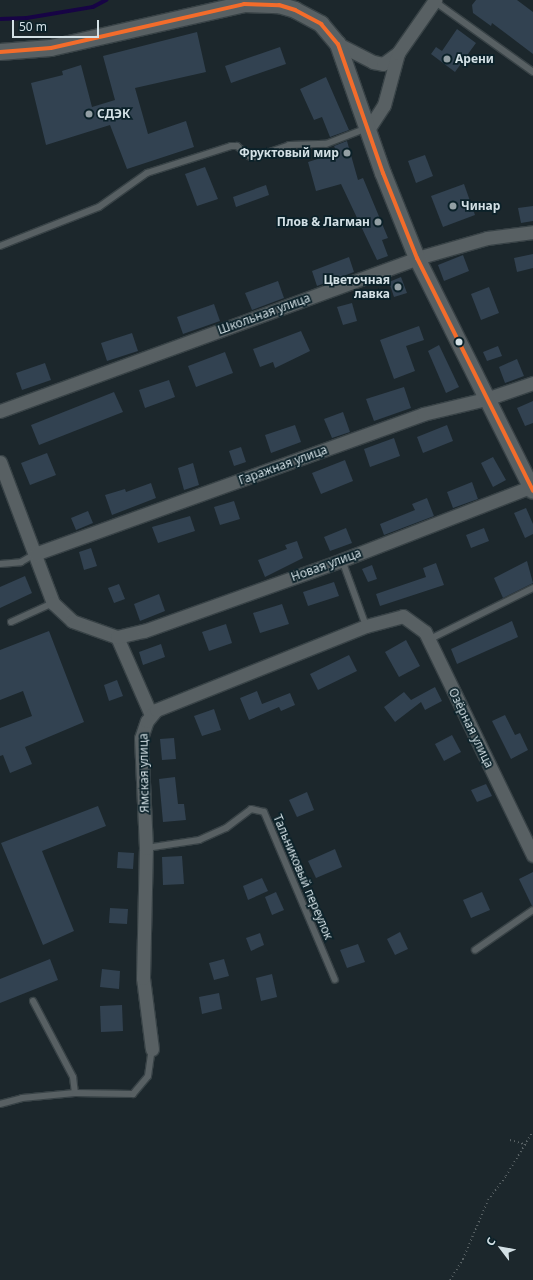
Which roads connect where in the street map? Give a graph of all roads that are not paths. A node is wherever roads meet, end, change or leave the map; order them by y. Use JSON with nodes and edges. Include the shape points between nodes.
{"nodes":[{"id":1,"x":434,"y":0,"type":"edge"},
{"id":2,"x":338,"y":44,"type":"junction"},
{"id":3,"x":0,"y":52,"type":"edge"},
{"id":4,"x":398,"y":53,"type":"junction"},
{"id":5,"x":533,"y":72,"type":"edge"},
{"id":6,"x":369,"y":128,"type":"junction"},
{"id":7,"x":533,"y":232,"type":"edge"},
{"id":8,"x":0,"y":246,"type":"edge"},
{"id":9,"x":417,"y":258,"type":"junction"},
{"id":10,"x":533,"y":383,"type":"edge"},
{"id":11,"x":486,"y":400,"type":"junction"},
{"id":12,"x":0,"y":411,"type":"edge"},
{"id":13,"x":1,"y":471,"type":"edge"},
{"id":14,"x":532,"y":488,"type":"edge"},
{"id":15,"x":35,"y":554,"type":"junction"},
{"id":16,"x":342,"y":560,"type":"junction"},
{"id":17,"x":0,"y":564,"type":"edge"},
{"id":18,"x":533,"y":588,"type":"edge"},
{"id":19,"x":53,"y":603,"type":"junction"},
{"id":20,"x":395,"y":616,"type":"joint"},
{"id":21,"x":11,"y":622,"type":"dead end"},
{"id":22,"x":366,"y":626,"type":"junction"},
{"id":23,"x":117,"y":637,"type":"junction"},
{"id":24,"x":428,"y":640,"type":"junction"},
{"id":25,"x":151,"y":715,"type":"junction"},
{"id":26,"x":146,"y":848,"type":"junction"},
{"id":27,"x":533,"y":855,"type":"edge"},
{"id":28,"x":533,"y":910,"type":"edge"},
{"id":29,"x":475,"y":950,"type":"dead end"},
{"id":30,"x":335,"y":980,"type":"dead end"},
{"id":31,"x":33,"y":1001,"type":"dead end"},
{"id":32,"x":152,"y":1048,"type":"joint"},
{"id":33,"x":75,"y":1093,"type":"junction"},
{"id":34,"x":0,"y":1104,"type":"edge"}],
"edges":[{"from":1,"to":4,"type":"street"},
{"from":1,"to":5,"type":"lane"},
{"from":2,"to":3,"type":"street","via":[[321,24],[307,16],[295,10],[264,3],[244,4],[51,48]]},
{"from":2,"to":4,"type":"street","via":[[372,62],[383,64]]},
{"from":2,"to":6,"type":"street"},
{"from":4,"to":6,"type":"street","via":[[384,105]]},
{"from":6,"to":8,"type":"lane","via":[[326,144],[289,145],[255,157],[249,156],[237,146],[231,146],[147,173],[99,207]]},
{"from":6,"to":9,"type":"street","via":[[383,173]]},
{"from":7,"to":9,"type":"street","name":"Школьная улица","via":[[487,238]]},
{"from":9,"to":11,"type":"street"},
{"from":9,"to":12,"type":"street","name":"Школьная улица"},
{"from":10,"to":11,"type":"street","name":"Гаражная улица"},
{"from":11,"to":14,"type":"street"},
{"from":11,"to":15,"type":"street","name":"Гаражная улица","via":[[423,414]]},
{"from":13,"to":15,"type":"street"},
{"from":14,"to":16,"type":"street","name":"Новая улица"},
{"from":15,"to":17,"type":"lane","via":[[21,562]]},
{"from":15,"to":19,"type":"street"},
{"from":16,"to":22,"type":"lane"},
{"from":16,"to":23,"type":"street","name":"Новая улица","via":[[144,631]]},
{"from":18,"to":24,"type":"lane"},
{"from":19,"to":21,"type":"lane"},
{"from":19,"to":23,"type":"street","via":[[72,621]]},
{"from":20,"to":22,"type":"street","name":"Ямская улица"},
{"from":20,"to":24,"type":"street","name":"Озёрная улица","via":[[411,620],[425,632]]},
{"from":22,"to":25,"type":"street","name":"Ямская улица"},
{"from":23,"to":25,"type":"street"},
{"from":24,"to":27,"type":"street","name":"Озёрная улица"},
{"from":25,"to":26,"type":"street","name":"Ямская улица","via":[[141,738]]},
{"from":26,"to":30,"type":"lane","name":"Тальниковый переулок","via":[[199,840],[226,828],[251,809],[264,812]]},
{"from":26,"to":32,"type":"street","name":"Ямская улица","via":[[143,978]]},
{"from":28,"to":29,"type":"lane"},
{"from":31,"to":33,"type":"lane","via":[[73,1077]]},
{"from":32,"to":33,"type":"lane","via":[[148,1076],[133,1094]]},
{"from":33,"to":34,"type":"lane","via":[[22,1098]]}]}
